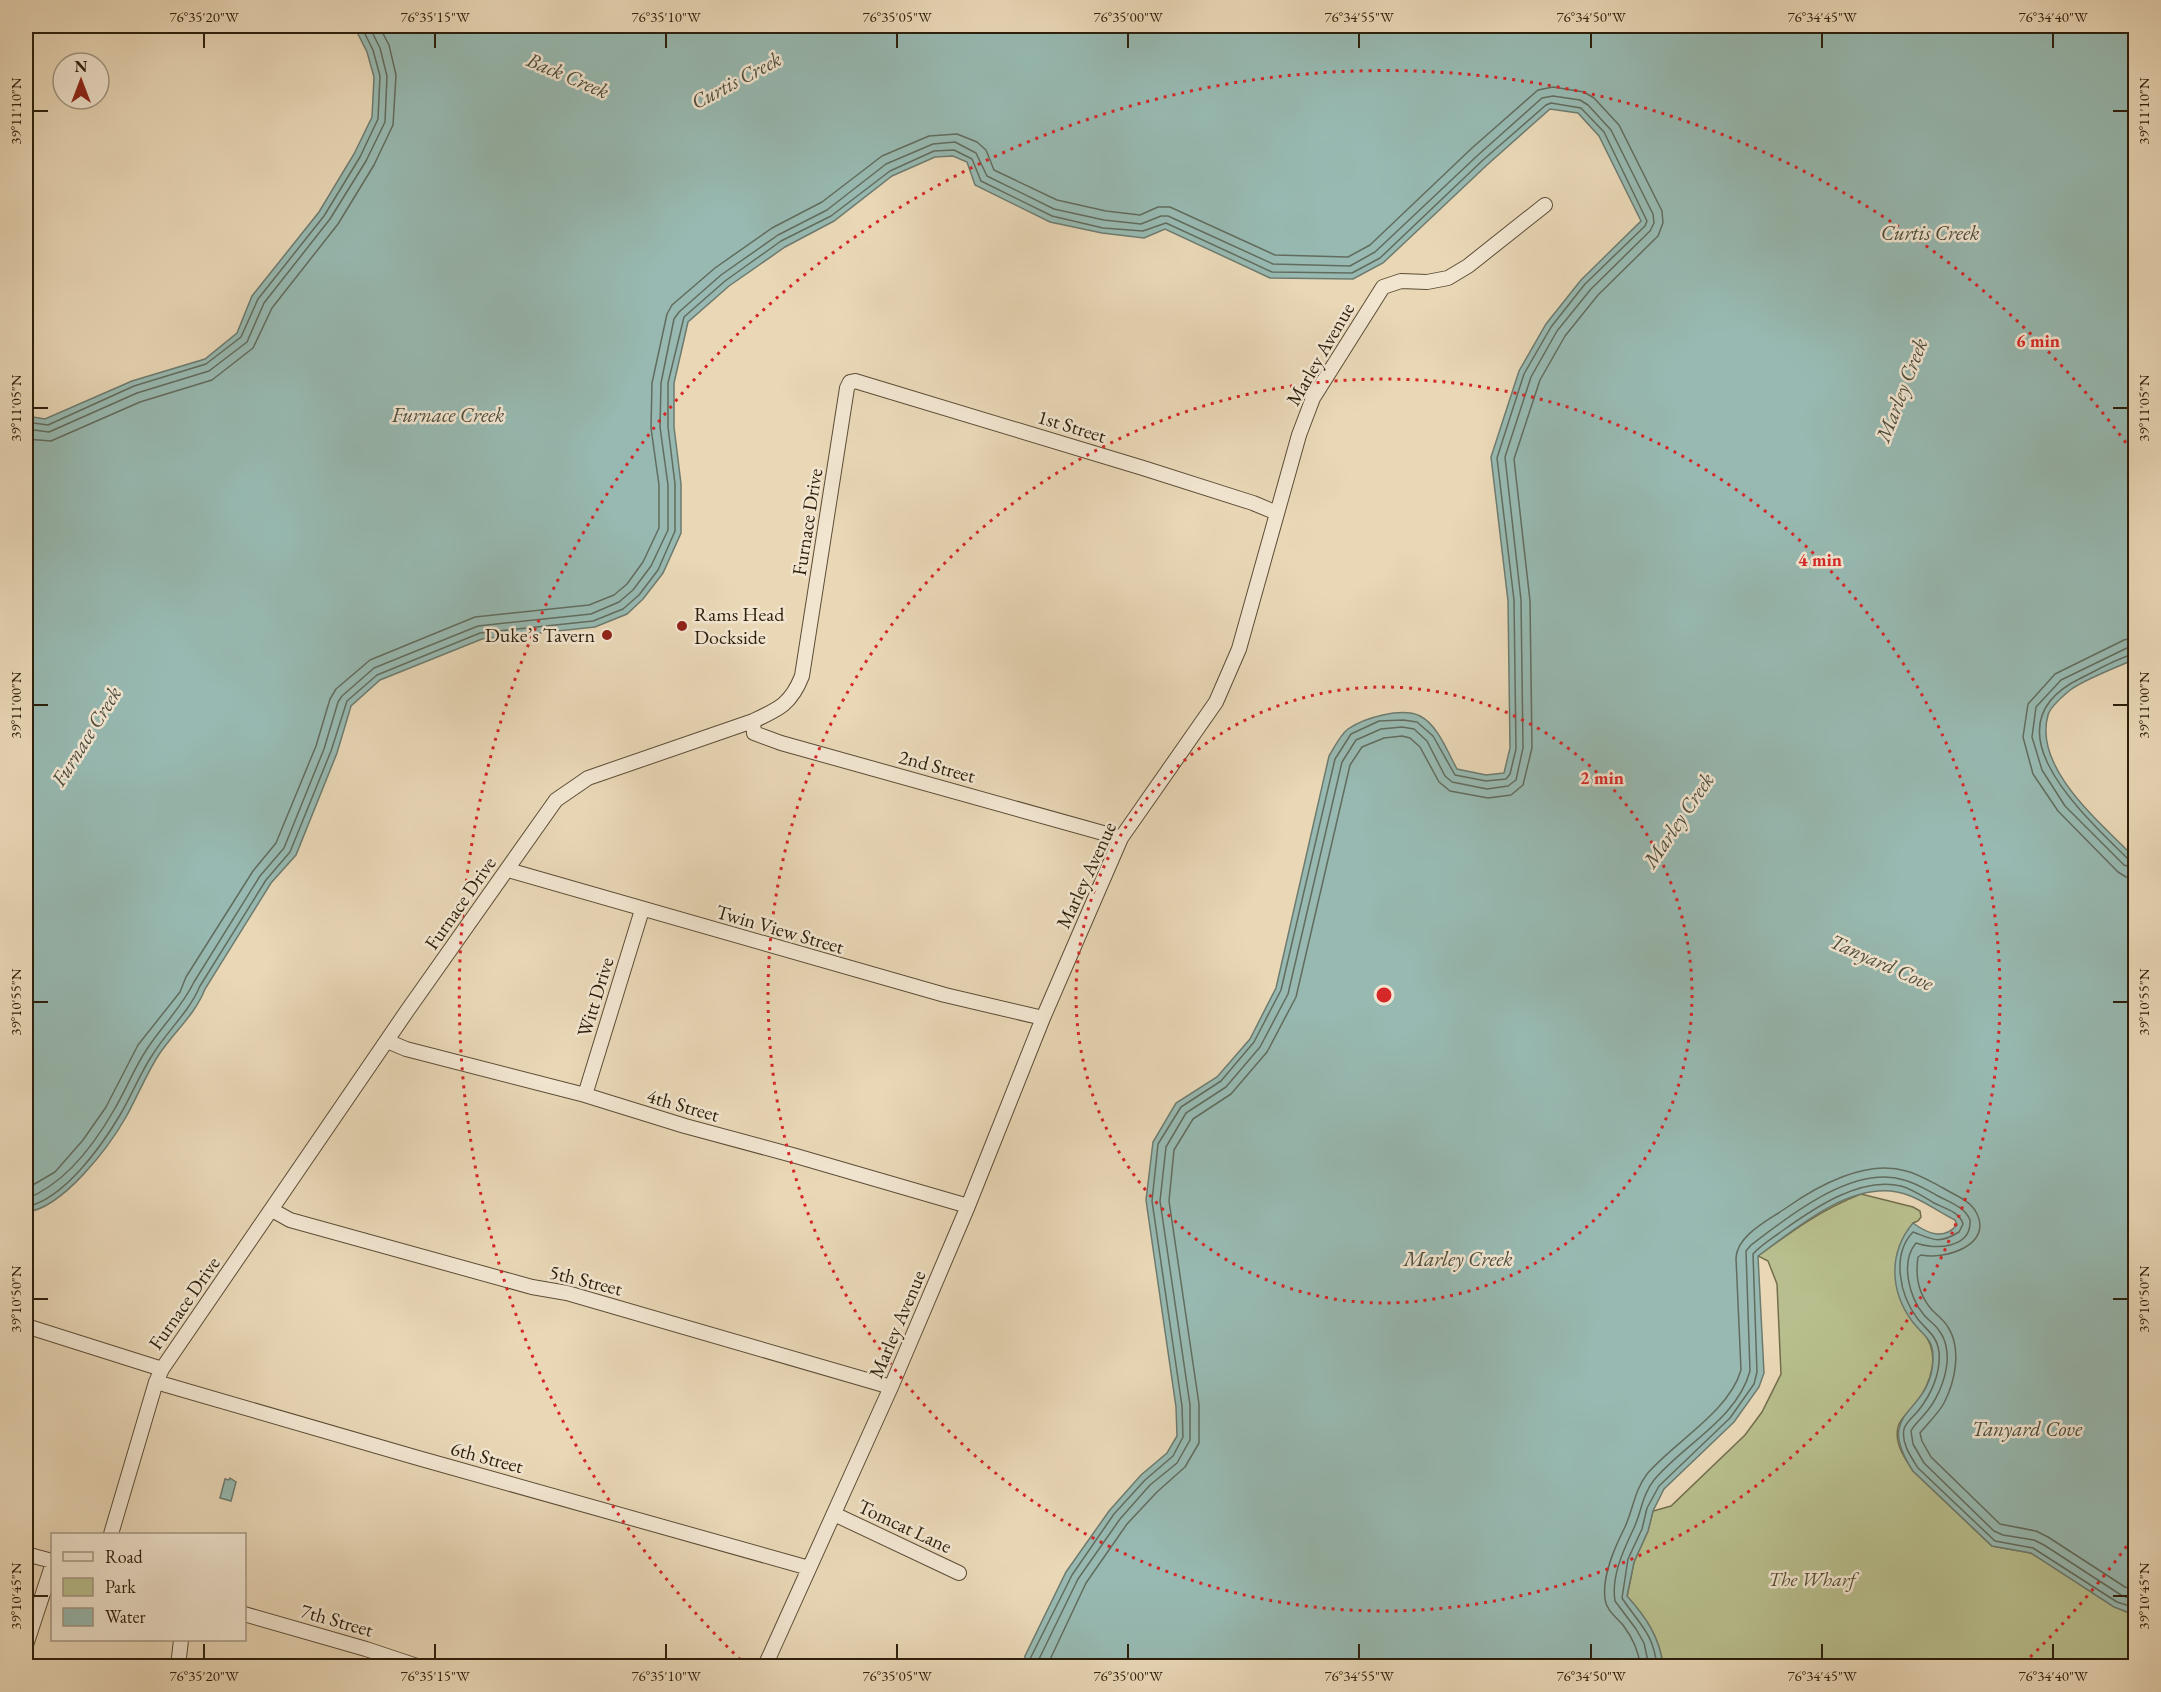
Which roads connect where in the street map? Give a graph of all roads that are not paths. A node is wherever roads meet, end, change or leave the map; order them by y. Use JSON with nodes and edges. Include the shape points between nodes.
{"nodes":[{"id":1,"x":1545,"y":205,"type":"dead end"},
{"id":2,"x":855,"y":381,"type":"joint"},
{"id":3,"x":1277,"y":513,"type":"junction"},
{"id":4,"x":753,"y":722,"type":"junction"},
{"id":5,"x":1121,"y":838,"type":"junction"},
{"id":6,"x":508,"y":870,"type":"junction"},
{"id":7,"x":642,"y":910,"type":"junction"},
{"id":8,"x":1043,"y":1018,"type":"junction"},
{"id":9,"x":387,"y":1041,"type":"junction"},
{"id":10,"x":585,"y":1095,"type":"junction"},
{"id":11,"x":968,"y":1206,"type":"junction"},
{"id":12,"x":272,"y":1210,"type":"junction"},
{"id":13,"x":26,"y":1326,"type":"edge"},
{"id":14,"x":159,"y":1376,"type":"junction"},
{"id":15,"x":891,"y":1387,"type":"junction"},
{"id":16,"x":834,"y":1514,"type":"junction"},
{"id":17,"x":111,"y":1533,"type":"edge"},
{"id":18,"x":26,"y":1554,"type":"edge"},
{"id":19,"x":51,"y":1562,"type":"edge"},
{"id":20,"x":809,"y":1568,"type":"junction"},
{"id":21,"x":51,"y":1569,"type":"edge"},
{"id":22,"x":959,"y":1573,"type":"dead end"},
{"id":23,"x":246,"y":1615,"type":"edge"},
{"id":24,"x":182,"y":1641,"type":"edge"},
{"id":25,"x":26,"y":1645,"type":"edge"},
{"id":26,"x":178,"y":1666,"type":"edge"},
{"id":27,"x":417,"y":1666,"type":"edge"},
{"id":28,"x":765,"y":1666,"type":"edge"}],
"edges":[{"from":1,"to":3,"type":"street","name":"Marley Avenue","via":[[1448,278],[1401,281],[1383,287],[1313,398]]},
{"from":2,"to":3,"type":"street","name":"1st Street","via":[[1135,465]]},
{"from":2,"to":4,"type":"street","name":"Furnace Drive","via":[[847,388],[802,676],[789,702]]},
{"from":3,"to":5,"type":"street","name":"Marley Avenue","via":[[1239,649],[1216,702]]},
{"from":4,"to":5,"type":"street","name":"2nd Street","via":[[754,733],[782,743]]},
{"from":4,"to":6,"type":"street","name":"Furnace Drive","via":[[579,784],[556,800]]},
{"from":5,"to":8,"type":"street","name":"Marley Avenue"},
{"from":6,"to":7,"type":"street","name":"Twin View Street"},
{"from":6,"to":9,"type":"street","name":"Furnace Drive"},
{"from":7,"to":8,"type":"street","name":"Twin View Street","via":[[945,995]]},
{"from":7,"to":10,"type":"street","name":"Witt Drive"},
{"from":8,"to":11,"type":"street","name":"Marley Avenue"},
{"from":9,"to":10,"type":"street","name":"4th Street"},
{"from":9,"to":12,"type":"street","name":"Furnace Drive"},
{"from":10,"to":11,"type":"street","name":"4th Street"},
{"from":11,"to":15,"type":"street","name":"Marley Avenue"},
{"from":12,"to":14,"type":"street","name":"Furnace Drive"},
{"from":12,"to":15,"type":"street","name":"5th Street","via":[[290,1220],[532,1287],[567,1293]]},
{"from":13,"to":14,"type":"street","name":"6th Street"},
{"from":14,"to":17,"type":"street","name":"Furnace Drive"},
{"from":14,"to":20,"type":"street","name":"6th Street","via":[[418,1458]]},
{"from":15,"to":16,"type":"street","name":"Marley Avenue"},
{"from":16,"to":20,"type":"street","name":"Marley Avenue"},
{"from":16,"to":22,"type":"street","name":"Tomcat Lane"},
{"from":18,"to":19,"type":"street"},
{"from":20,"to":28,"type":"street","name":"Marley Avenue"},
{"from":21,"to":25,"type":"street"},
{"from":23,"to":27,"type":"street","name":"7th Street"},
{"from":24,"to":26,"type":"street"}]}
